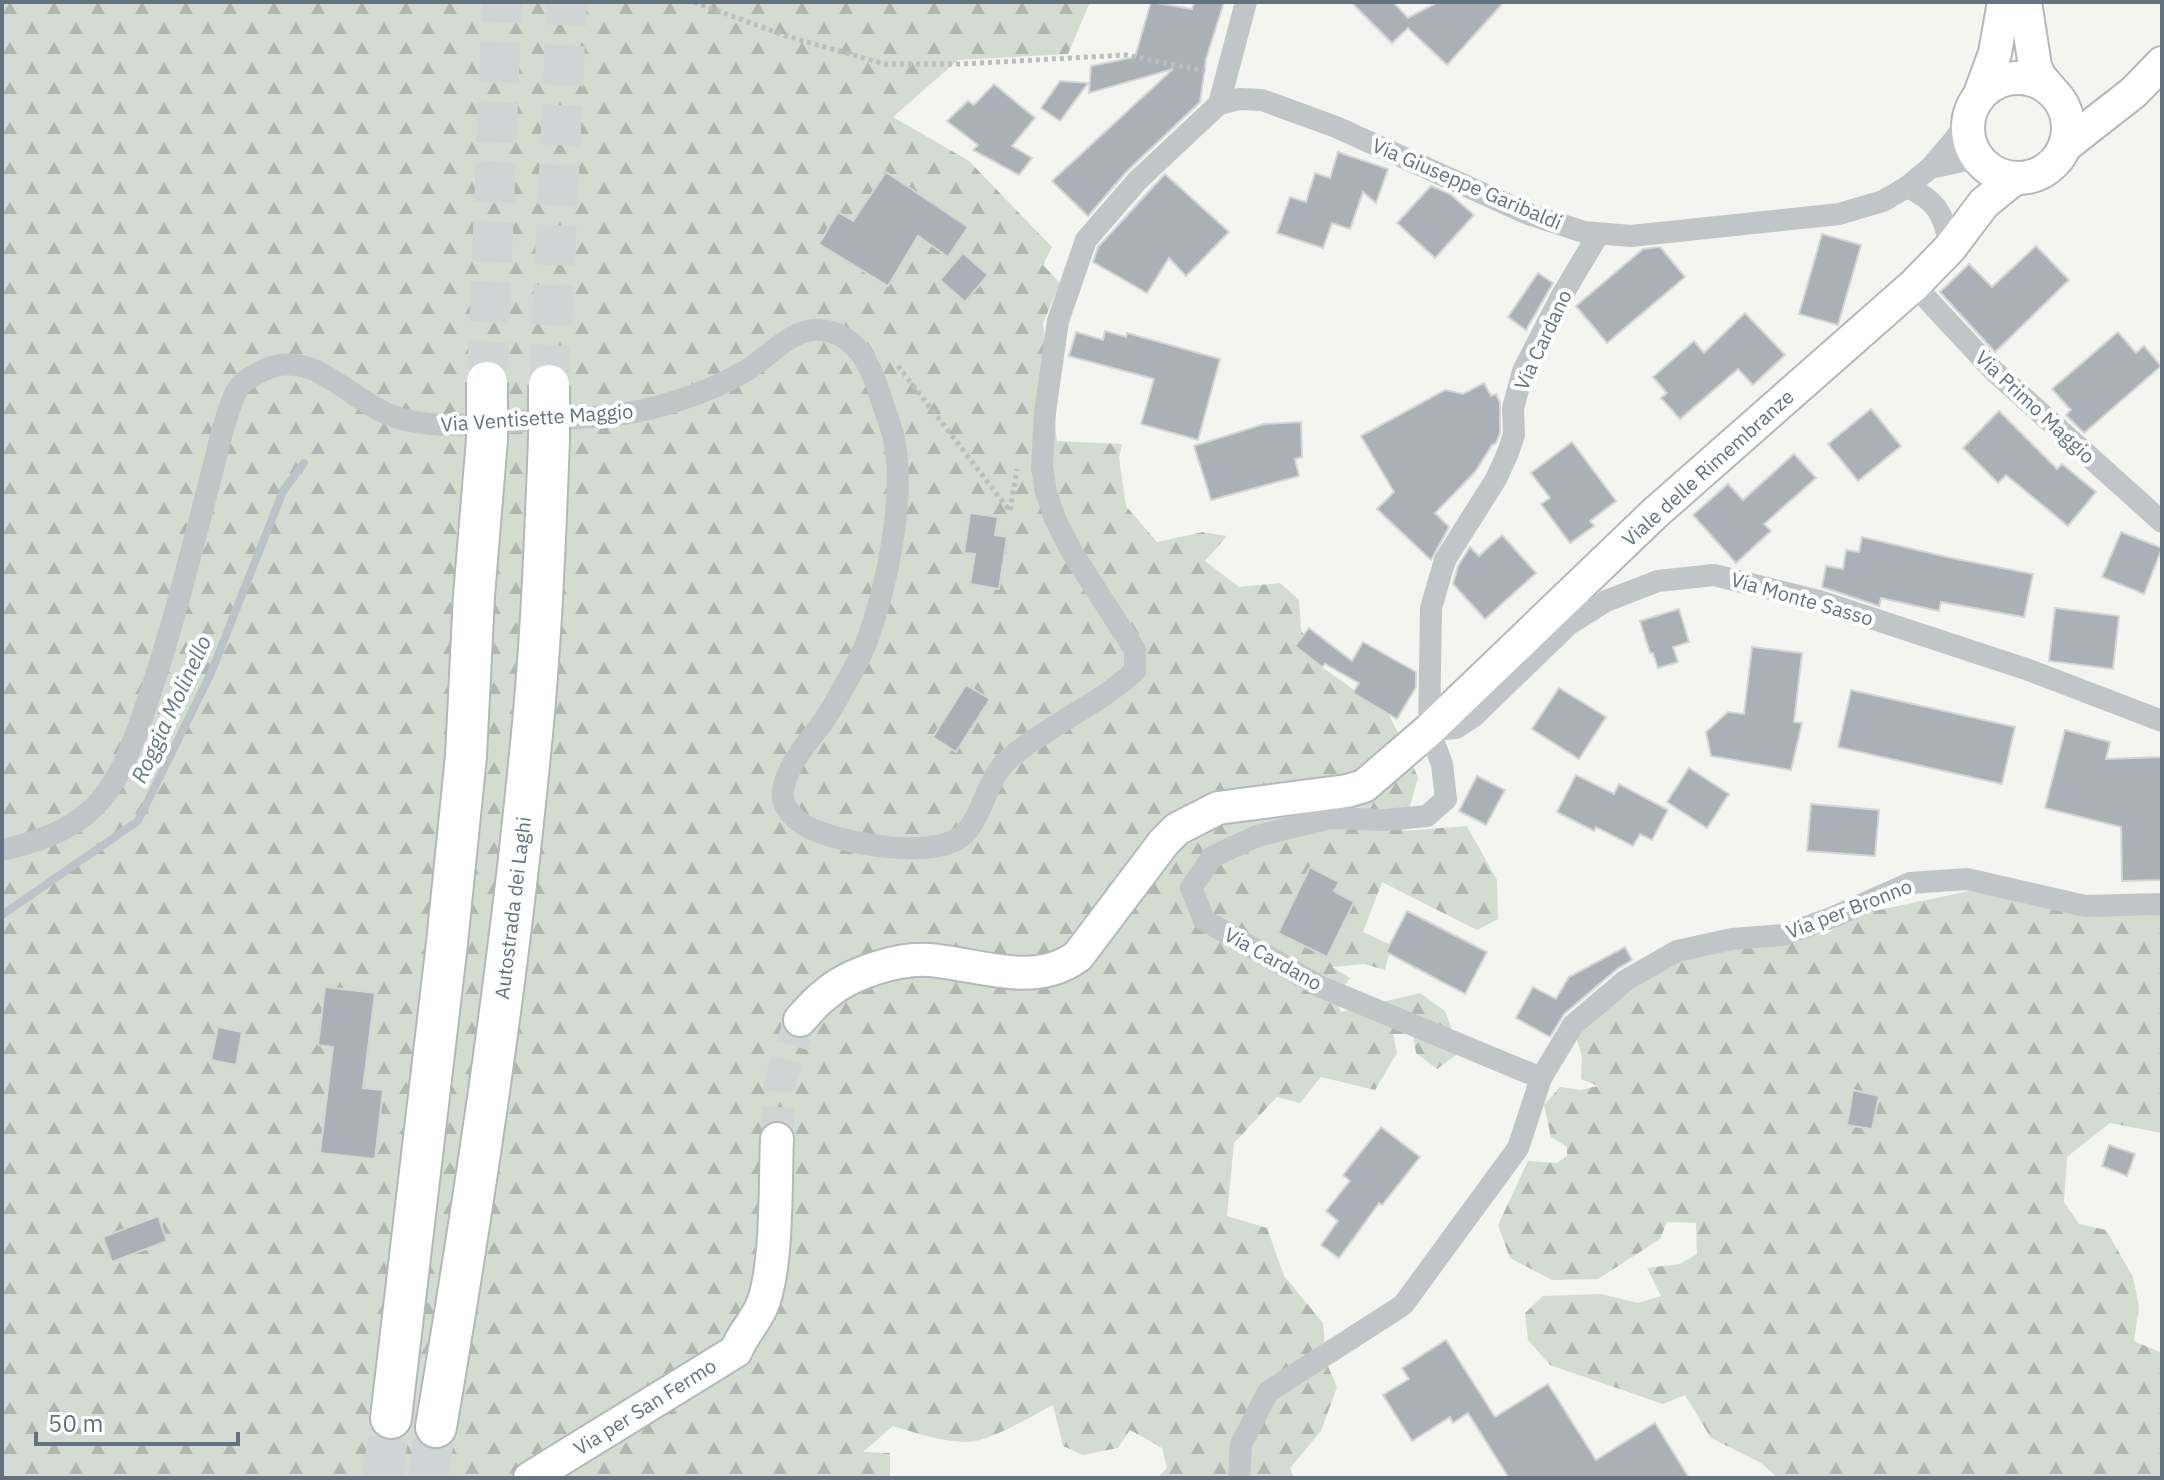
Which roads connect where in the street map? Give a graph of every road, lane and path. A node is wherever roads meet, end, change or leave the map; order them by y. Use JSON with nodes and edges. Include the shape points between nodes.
{"nodes":[{"id":1,"x":694,"y":2,"type":"edge"},
{"id":2,"x":1246,"y":2,"type":"edge"},
{"id":3,"x":2004,"y":2,"type":"edge"},
{"id":4,"x":2025,"y":2,"type":"edge"},
{"id":5,"x":2162,"y":63,"type":"edge"},
{"id":6,"x":1225,"y":75,"type":"junction"},
{"id":7,"x":2051,"y":90,"type":"junction"},
{"id":8,"x":2148,"y":93,"type":"edge"},
{"id":9,"x":1219,"y":104,"type":"junction"},
{"id":10,"x":1974,"y":107,"type":"junction"},
{"id":11,"x":2065,"y":146,"type":"junction"},
{"id":12,"x":1930,"y":168,"type":"junction"},
{"id":13,"x":1993,"y":168,"type":"junction"},
{"id":14,"x":1907,"y":187,"type":"junction"},
{"id":15,"x":1598,"y":235,"type":"junction"},
{"id":16,"x":1950,"y":248,"type":"junction"},
{"id":17,"x":1914,"y":285,"type":"junction"},
{"id":18,"x":895,"y":363,"type":"dead end"},
{"id":19,"x":487,"y":382,"type":"tunnel mouth"},
{"id":20,"x":549,"y":385,"type":"tunnel mouth"},
{"id":21,"x":1017,"y":467,"type":"dead end"},
{"id":22,"x":2162,"y":522,"type":"edge"},
{"id":23,"x":2162,"y":721,"type":"edge"},
{"id":24,"x":1429,"y":730,"type":"junction"},
{"id":25,"x":2,"y":850,"type":"edge"},
{"id":26,"x":2162,"y":904,"type":"edge"},
{"id":27,"x":800,"y":1020,"type":"tunnel mouth"},
{"id":28,"x":1541,"y":1078,"type":"junction"},
{"id":29,"x":777,"y":1139,"type":"tunnel mouth"},
{"id":30,"x":391,"y":1418,"type":"tunnel mouth"},
{"id":31,"x":436,"y":1427,"type":"tunnel mouth"},
{"id":32,"x":530,"y":1478,"type":"edge"},
{"id":33,"x":1239,"y":1478,"type":"edge"}],
"edges":[{"from":1,"to":6,"type":"path","via":[[885,64],[1126,55]]},
{"from":2,"to":6,"type":"street"},
{"from":3,"to":10,"type":"main road","via":[[1995,53]]},
{"from":4,"to":7,"type":"main road","via":[[2035,66]]},
{"from":5,"to":8,"type":"main road"},
{"from":6,"to":9,"type":"street"},
{"from":7,"to":10,"type":"main road","via":[[2016,77],[1995,83]]},
{"from":7,"to":11,"type":"main road","via":[[2068,121]]},
{"from":8,"to":11,"type":"main road"},
{"from":9,"to":15,"type":"street","name":"Via Giuseppe Garibaldi","via":[[1262,100],[1336,127],[1528,214]]},
{"from":9,"to":25,"type":"street","name":"Via Ventisette Maggio","via":[[1137,181],[1086,240],[1058,321],[1045,412],[1046,492],[1073,554],[1135,650],[1135,671],[1006,760],[963,836],[935,847],[911,848],[838,838],[805,827],[783,800],[796,759],[828,715],[866,645],[886,573],[897,500],[895,443],[873,374],[858,347],[823,330],[804,331],[745,372],[651,410],[609,416],[436,426],[395,418],[364,404],[321,372],[291,362],[240,385],[169,638],[113,786],[89,812],[59,832]]},
{"from":10,"to":12,"type":"street","name":"Via Giuseppe Garibaldi"},
{"from":10,"to":13,"type":"main road","via":[[1968,137]]},
{"from":11,"to":13,"type":"main road","via":[[2041,173]]},
{"from":12,"to":13,"type":"street","name":"Via Giuseppe Garibaldi"},
{"from":12,"to":14,"type":"street","name":"Via Giuseppe Garibaldi"},
{"from":13,"to":16,"type":"main road","name":"Viale delle Rimembranze","via":[[1984,203]]},
{"from":14,"to":15,"type":"street","name":"Via Giuseppe Garibaldi","via":[[1883,201],[1839,214]]},
{"from":14,"to":16,"type":"street","via":[[1937,208]]},
{"from":15,"to":24,"type":"street","name":"Via Cardano","via":[[1523,371],[1513,408],[1514,435],[1502,467],[1445,560],[1431,608]]},
{"from":16,"to":17,"type":"main road","name":"Viale delle Rimembranze"},
{"from":17,"to":22,"type":"street","name":"Via Primo Maggio","via":[[1994,371]]},
{"from":17,"to":24,"type":"main road","name":"Viale delle Rimembranze","via":[[1654,514]]},
{"from":18,"to":21,"type":"path","via":[[1010,511]]},
{"from":19,"to":30,"type":"highway","bridge":true,"via":[[466,756]]},
{"from":20,"to":31,"type":"highway","name":"Autostrada dei Laghi","bridge":true,"via":[[531,751],[477,1182]]},
{"from":23,"to":24,"type":"street","name":"Via Monte Sasso","via":[[2026,669],[1819,601],[1714,575],[1658,581],[1606,601],[1568,625],[1473,717],[1456,728]]},
{"from":24,"to":27,"type":"main road","via":[[1364,786],[1218,808],[1177,829],[1067,965],[1013,974],[926,960],[874,967],[827,992]]},
{"from":24,"to":28,"type":"street","name":"Via Cardano","via":[[1442,764],[1446,799],[1427,816],[1330,818],[1257,836],[1212,857],[1191,888],[1204,920],[1321,987]]},
{"from":26,"to":28,"type":"street","name":"Via per Bronno","via":[[2085,906],[1967,879],[1910,883],[1783,935],[1677,951],[1626,980],[1573,1025]]},
{"from":28,"to":33,"type":"street","via":[[1518,1148],[1403,1305],[1268,1392],[1241,1444]]},
{"from":29,"to":32,"type":"main road","name":"Via per San Fermo","via":[[770,1276],[761,1308],[736,1351]]}]}
